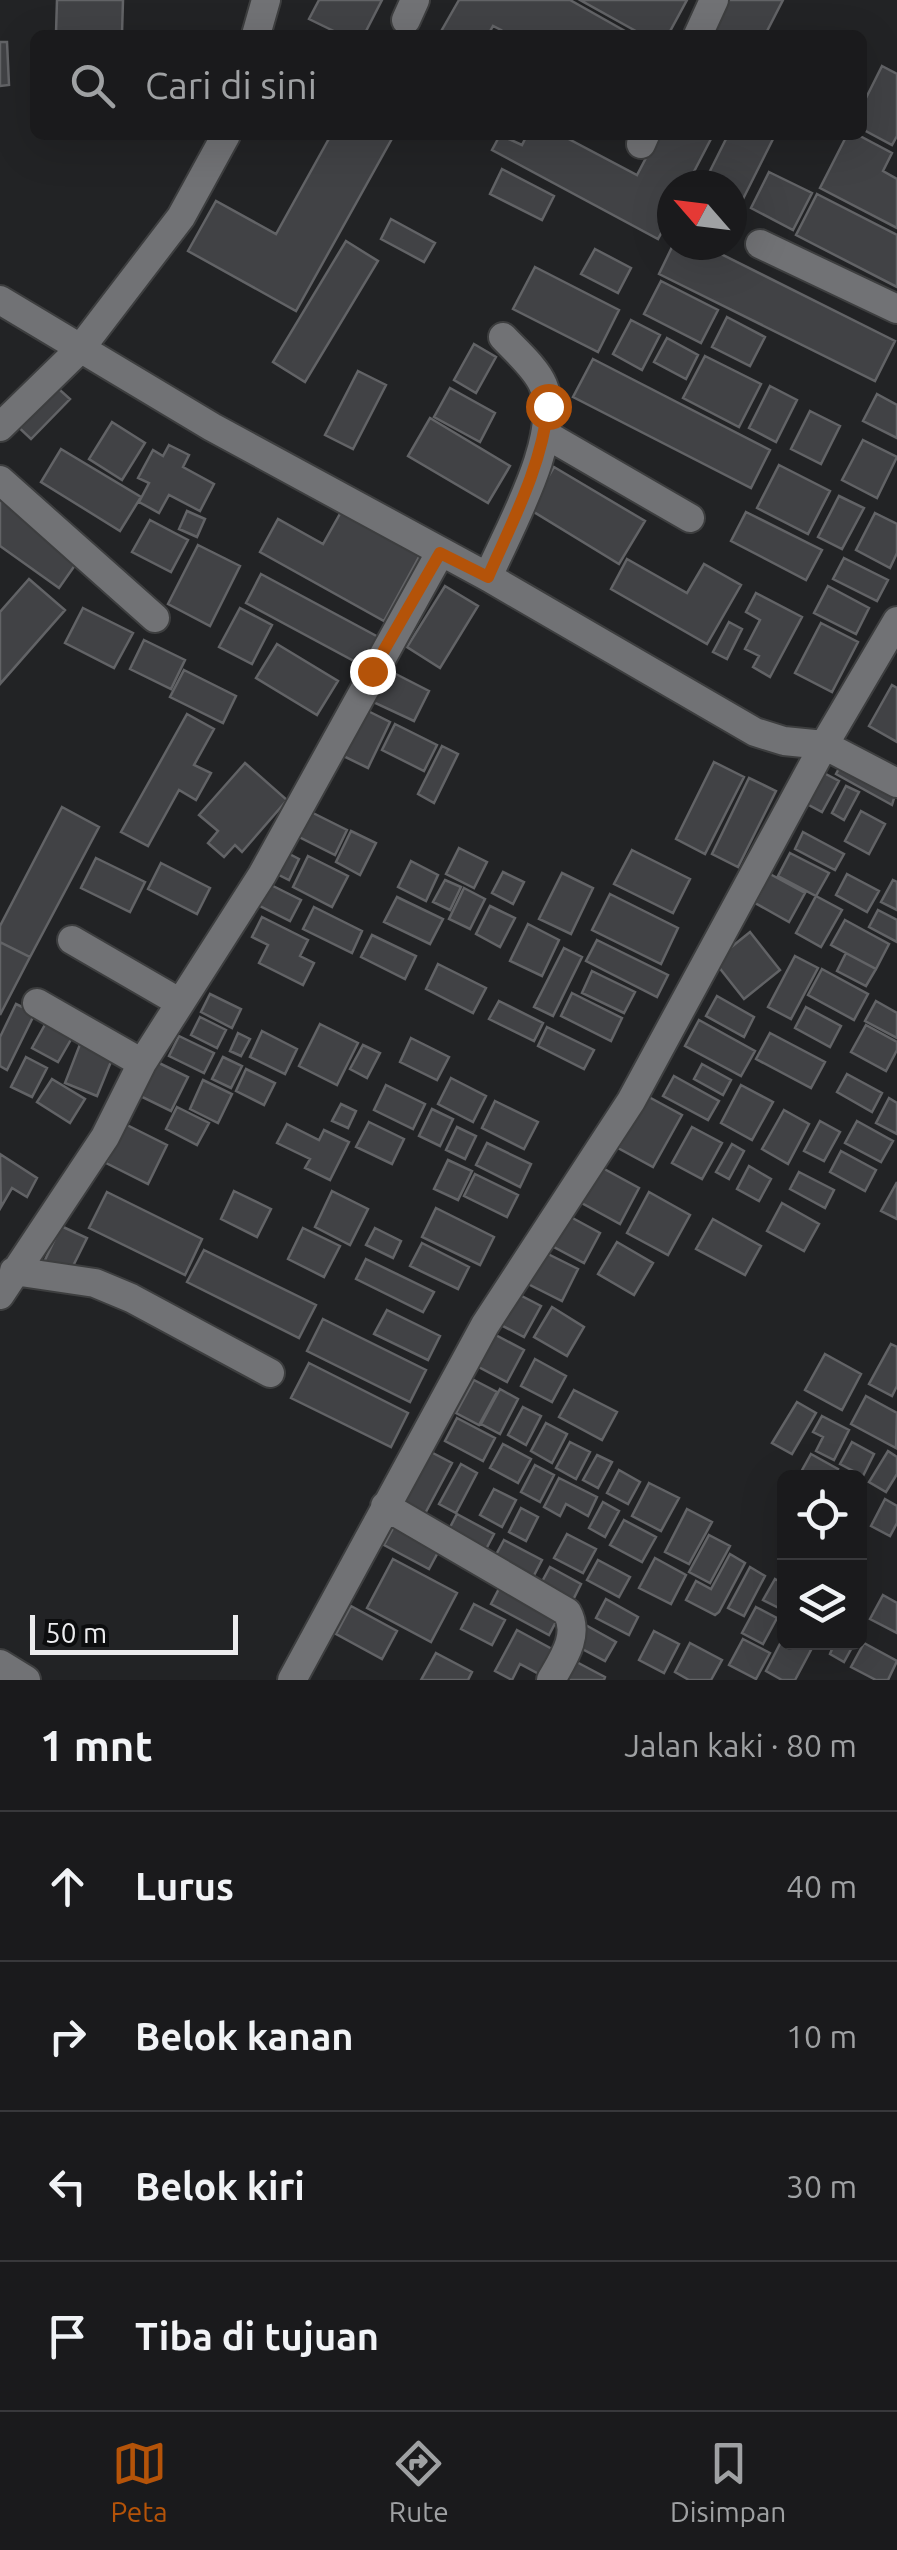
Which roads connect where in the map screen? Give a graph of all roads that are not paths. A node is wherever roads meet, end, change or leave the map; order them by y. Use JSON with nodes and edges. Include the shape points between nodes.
{"nodes":[{"id":1,"x":266,"y":0,"type":"edge"},
{"id":2,"x":714,"y":0,"type":"edge"},
{"id":3,"x":257,"y":30,"type":"edge"},
{"id":4,"x":700,"y":30,"type":"edge"},
{"id":5,"x":223,"y":140,"type":"edge"},
{"id":6,"x":760,"y":244,"type":"dead end"},
{"id":7,"x":0,"y":300,"type":"edge"},
{"id":8,"x":897,"y":309,"type":"edge"},
{"id":9,"x":503,"y":336,"type":"dead end"},
{"id":10,"x":80,"y":349,"type":"junction"},
{"id":11,"x":0,"y":427,"type":"edge"},
{"id":12,"x":545,"y":434,"type":"junction"},
{"id":13,"x":0,"y":480,"type":"edge"},
{"id":14,"x":690,"y":518,"type":"dead end"},
{"id":15,"x":440,"y":553,"type":"junction"},
{"id":16,"x":488,"y":577,"type":"junction"},
{"id":17,"x":155,"y":618,"type":"dead end"},
{"id":18,"x":897,"y":621,"type":"edge"},
{"id":19,"x":824,"y":745,"type":"junction"},
{"id":20,"x":897,"y":783,"type":"edge"},
{"id":21,"x":72,"y":940,"type":"dead end"},
{"id":22,"x":178,"y":1002,"type":"junction"},
{"id":23,"x":36,"y":1003,"type":"dead end"},
{"id":24,"x":142,"y":1063,"type":"junction"},
{"id":25,"x":7,"y":1283,"type":"edge"},
{"id":26,"x":270,"y":1373,"type":"dead end"},
{"id":27,"x":385,"y":1506,"type":"junction"},
{"id":28,"x":0,"y":1664,"type":"edge"},
{"id":29,"x":26,"y":1680,"type":"edge"},
{"id":30,"x":292,"y":1680,"type":"edge"},
{"id":31,"x":551,"y":1680,"type":"edge"}],
"edges":[{"from":1,"to":3,"type":"street"},
{"from":2,"to":4,"type":"street"},
{"from":5,"to":10,"type":"street","via":[[181,217]]},
{"from":6,"to":8,"type":"street"},
{"from":7,"to":10,"type":"street"},
{"from":9,"to":12,"type":"street","via":[[543,382]]},
{"from":10,"to":11,"type":"street"},
{"from":10,"to":15,"type":"street"},
{"from":12,"to":14,"type":"street"},
{"from":12,"to":16,"type":"street"},
{"from":13,"to":17,"type":"street"},
{"from":15,"to":16,"type":"street"},
{"from":15,"to":22,"type":"street","via":[[262,875]]},
{"from":16,"to":19,"type":"street","via":[[755,732]]},
{"from":18,"to":19,"type":"street"},
{"from":19,"to":20,"type":"street"},
{"from":19,"to":27,"type":"street","via":[[631,1101],[486,1325]]},
{"from":21,"to":22,"type":"street"},
{"from":22,"to":24,"type":"street"},
{"from":23,"to":24,"type":"street"},
{"from":24,"to":25,"type":"street","via":[[105,1137]]},
{"from":25,"to":26,"type":"street","via":[[96,1283]]},
{"from":27,"to":30,"type":"street"},
{"from":27,"to":31,"type":"street","via":[[566,1612],[572,1632]]},
{"from":28,"to":29,"type":"street"}]}
